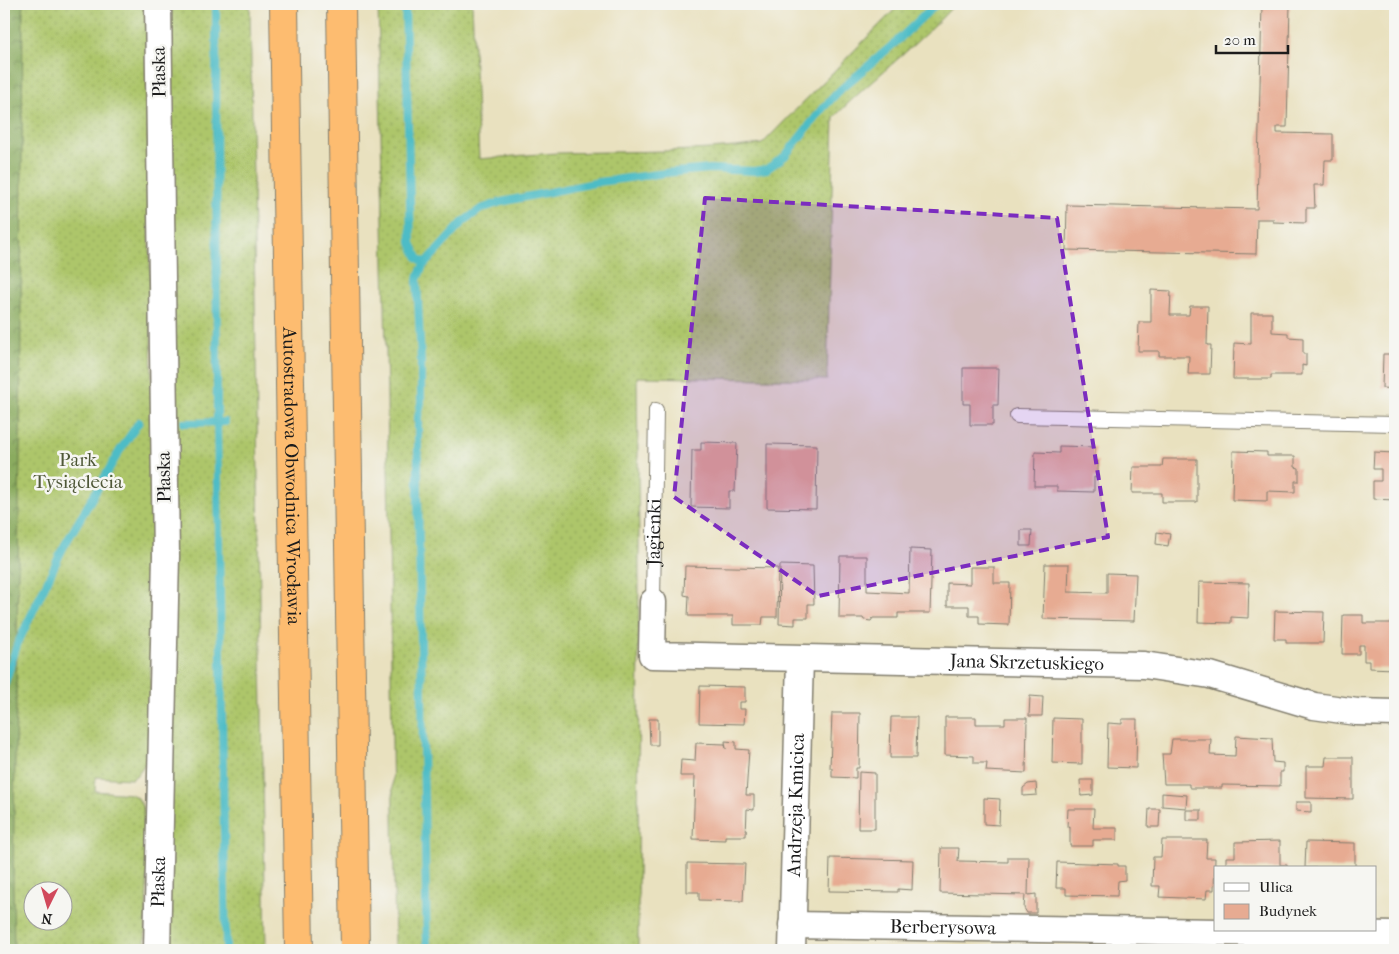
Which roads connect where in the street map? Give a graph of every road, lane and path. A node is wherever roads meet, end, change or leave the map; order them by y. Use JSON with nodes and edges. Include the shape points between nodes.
{"nodes":[{"id":1,"x":158,"y":4,"type":"edge"},
{"id":2,"x":284,"y":4,"type":"edge"},
{"id":3,"x":341,"y":4,"type":"edge"},
{"id":4,"x":656,"y":410,"type":"dead end"},
{"id":5,"x":1017,"y":416,"type":"dead end"},
{"id":6,"x":1395,"y":424,"type":"edge"},
{"id":7,"x":653,"y":602,"type":"joint"},
{"id":8,"x":652,"y":655,"type":"joint"},
{"id":9,"x":800,"y":659,"type":"junction"},
{"id":10,"x":1395,"y":713,"type":"edge"},
{"id":11,"x":1395,"y":935,"type":"edge"},
{"id":12,"x":792,"y":938,"type":"edge"},
{"id":13,"x":1038,"y":940,"type":"edge"},
{"id":14,"x":157,"y":950,"type":"edge"},
{"id":15,"x":299,"y":950,"type":"edge"},
{"id":16,"x":355,"y":950,"type":"edge"}],
"edges":[{"from":1,"to":14,"type":"street","name":"Płaska","via":[[166,556]]},
{"from":2,"to":15,"type":"highway","name":"Autostradowa Obwodnica Wrocławia"},
{"from":3,"to":16,"type":"highway"},
{"from":4,"to":7,"type":"lane","name":"Jagienki"},
{"from":5,"to":6,"type":"lane"},
{"from":7,"to":8,"type":"street","name":"Jagienki"},
{"from":8,"to":9,"type":"street","name":"Jana Skrzetuskiego"},
{"from":9,"to":10,"type":"street","name":"Jana Skrzetuskiego","via":[[1144,664],[1210,675],[1314,706]]},
{"from":9,"to":12,"type":"street","name":"Andrzeja Kmicica"},
{"from":11,"to":13,"type":"street","name":"Berberysowa"},
{"from":12,"to":13,"type":"street","name":"Berberysowa"}]}
